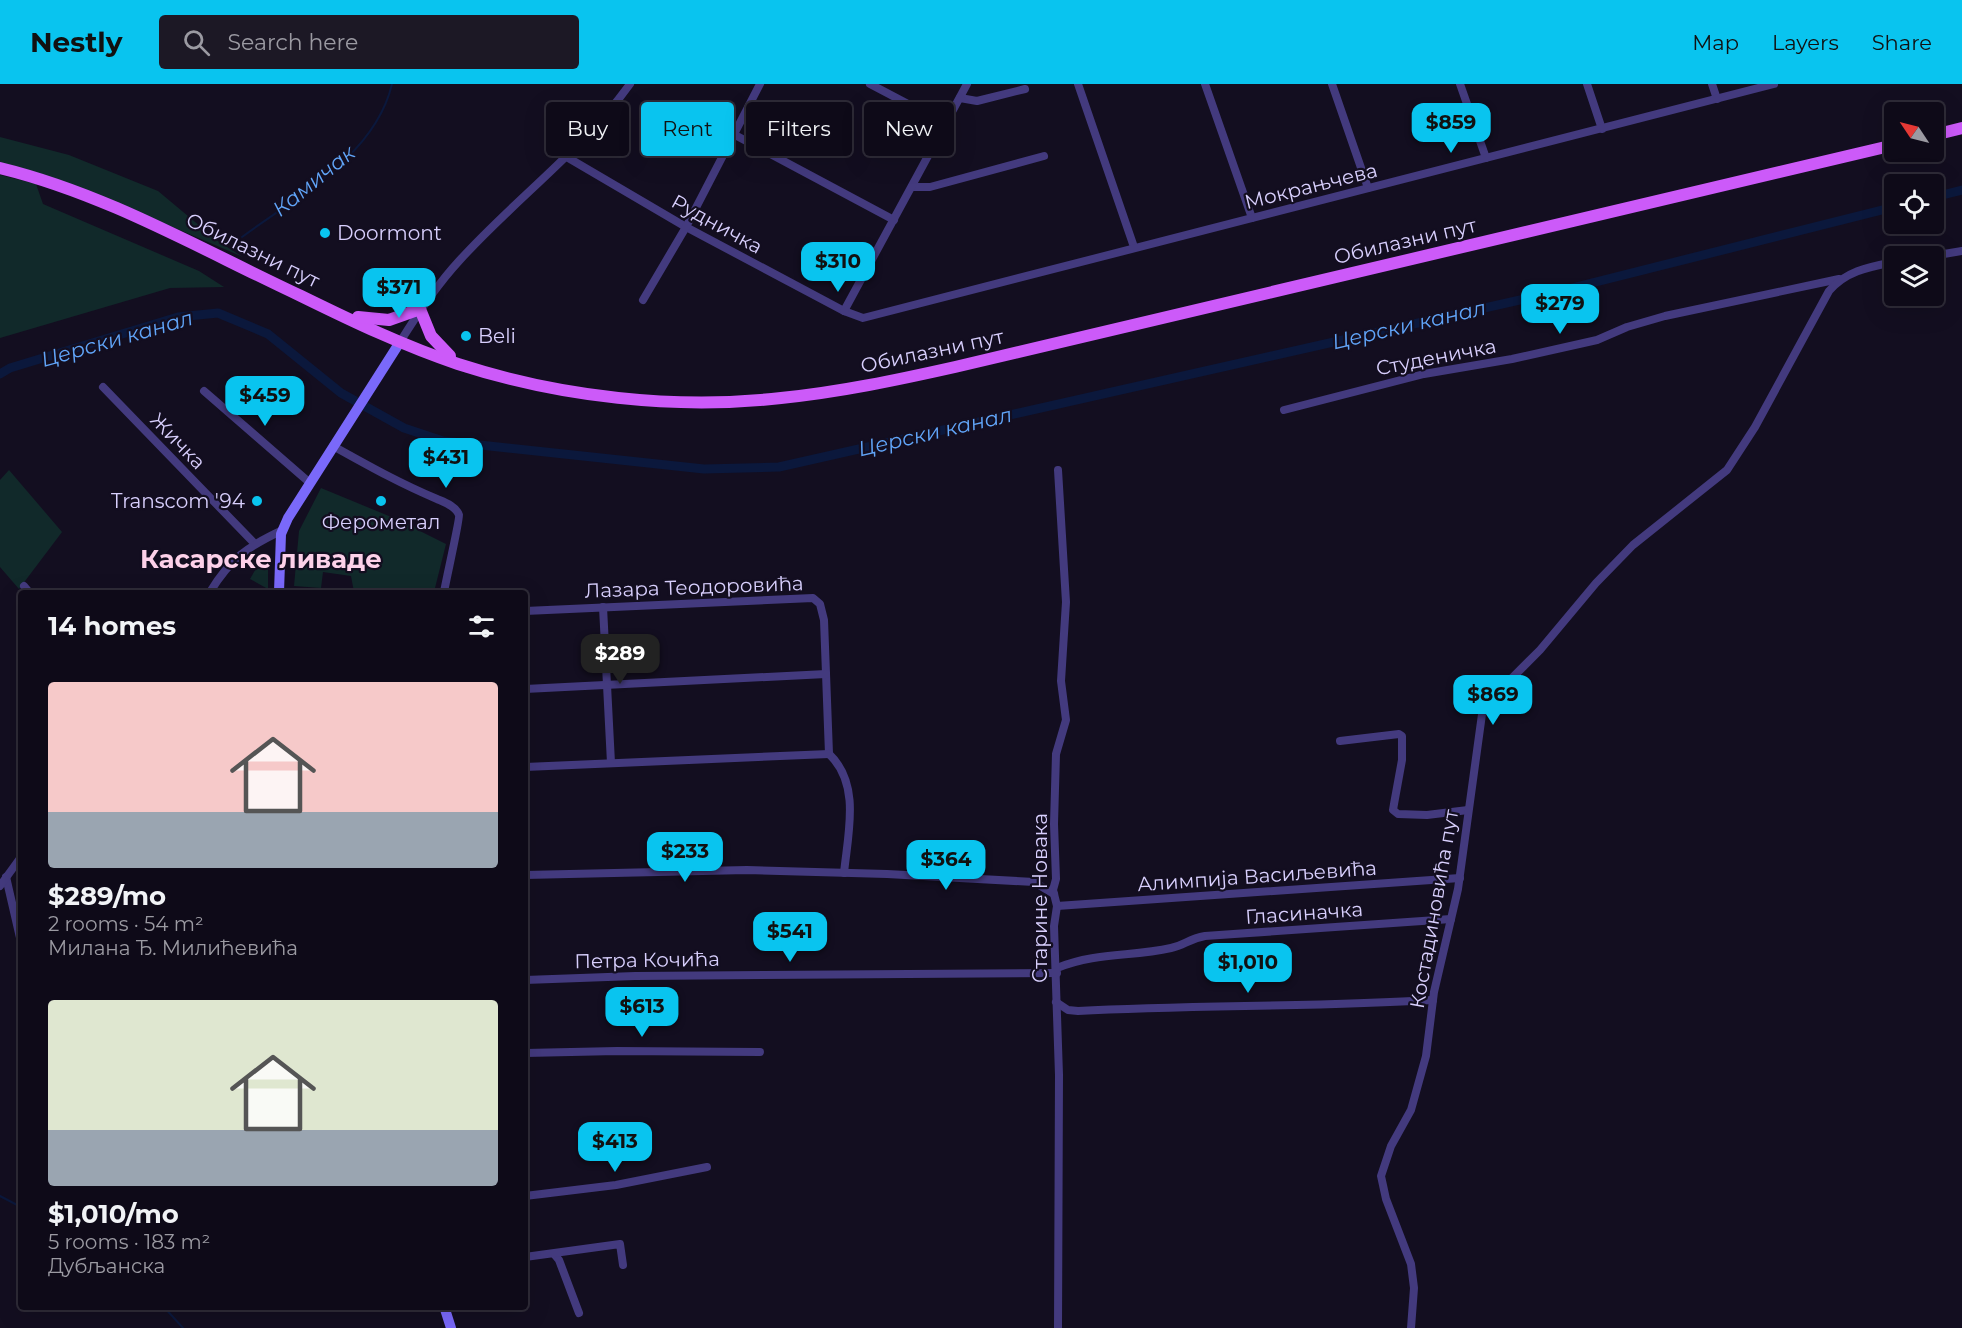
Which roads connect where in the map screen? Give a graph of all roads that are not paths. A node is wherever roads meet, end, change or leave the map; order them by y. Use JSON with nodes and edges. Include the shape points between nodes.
{"nodes":[{"id":1,"x":630,"y":84,"type":"edge"},
{"id":2,"x":760,"y":84,"type":"edge"},
{"id":3,"x":870,"y":84,"type":"edge"},
{"id":4,"x":967,"y":84,"type":"edge"},
{"id":5,"x":1078,"y":84,"type":"edge"},
{"id":6,"x":1204,"y":84,"type":"edge"},
{"id":7,"x":1332,"y":84,"type":"edge"},
{"id":8,"x":1460,"y":84,"type":"edge"},
{"id":9,"x":1587,"y":84,"type":"edge"},
{"id":10,"x":1712,"y":84,"type":"edge"},
{"id":11,"x":1774,"y":84,"type":"edge"},
{"id":12,"x":1025,"y":89,"type":"dead end"},
{"id":13,"x":960,"y":98,"type":"junction"},
{"id":14,"x":1717,"y":99,"type":"junction"},
{"id":15,"x":616,"y":102,"type":"edge"},
{"id":16,"x":904,"y":102,"type":"edge"},
{"id":17,"x":954,"y":109,"type":"edge"},
{"id":18,"x":1962,"y":128,"type":"edge"},
{"id":19,"x":1602,"y":129,"type":"junction"},
{"id":20,"x":1944,"y":132,"type":"edge"},
{"id":21,"x":735,"y":135,"type":"junction"},
{"id":22,"x":1884,"y":147,"type":"edge"},
{"id":23,"x":565,"y":156,"type":"joint"},
{"id":24,"x":929,"y":156,"type":"edge"},
{"id":25,"x":1044,"y":156,"type":"dead end"},
{"id":26,"x":1486,"y":158,"type":"junction"},
{"id":27,"x":0,"y":168,"type":"edge"},
{"id":28,"x":912,"y":187,"type":"junction"},
{"id":29,"x":1368,"y":188,"type":"junction"},
{"id":30,"x":1252,"y":218,"type":"junction"},
{"id":31,"x":894,"y":220,"type":"junction"},
{"id":32,"x":686,"y":227,"type":"junction"},
{"id":33,"x":1134,"y":247,"type":"junction"},
{"id":34,"x":1962,"y":251,"type":"edge"},
{"id":35,"x":1944,"y":254,"type":"edge"},
{"id":36,"x":1884,"y":264,"type":"edge"},
{"id":37,"x":1839,"y":279,"type":"junction"},
{"id":38,"x":643,"y":300,"type":"dead end"},
{"id":39,"x":420,"y":309,"type":"junction"},
{"id":40,"x":844,"y":311,"type":"junction"},
{"id":41,"x":351,"y":318,"type":"junction"},
{"id":42,"x":400,"y":342,"type":"junction"},
{"id":43,"x":460,"y":364,"type":"junction"},
{"id":44,"x":103,"y":387,"type":"dead end"},
{"id":45,"x":204,"y":391,"type":"dead end"},
{"id":46,"x":1284,"y":410,"type":"dead end"},
{"id":47,"x":333,"y":446,"type":"junction"},
{"id":48,"x":1058,"y":470,"type":"dead end"},
{"id":49,"x":310,"y":483,"type":"junction"},
{"id":50,"x":283,"y":530,"type":"junction"},
{"id":51,"x":255,"y":544,"type":"junction"},
{"id":52,"x":212,"y":590,"type":"edge"},
{"id":53,"x":279,"y":590,"type":"edge"},
{"id":54,"x":444,"y":590,"type":"edge"},
{"id":55,"x":603,"y":607,"type":"junction"},
{"id":56,"x":528,"y":611,"type":"edge"},
{"id":57,"x":826,"y":674,"type":"junction"},
{"id":58,"x":607,"y":684,"type":"junction"},
{"id":59,"x":528,"y":689,"type":"edge"},
{"id":60,"x":1340,"y":741,"type":"dead end"},
{"id":61,"x":829,"y":754,"type":"junction"},
{"id":62,"x":611,"y":764,"type":"junction"},
{"id":63,"x":528,"y":767,"type":"edge"},
{"id":64,"x":1468,"y":810,"type":"junction"},
{"id":65,"x":18,"y":861,"type":"edge"},
{"id":66,"x":844,"y":873,"type":"junction"},
{"id":67,"x":528,"y":875,"type":"edge"},
{"id":68,"x":6,"y":877,"type":"junction"},
{"id":69,"x":1460,"y":878,"type":"junction"},
{"id":70,"x":0,"y":886,"type":"edge"},
{"id":71,"x":1054,"y":894,"type":"junction"},
{"id":72,"x":1057,"y":906,"type":"junction"},
{"id":73,"x":1451,"y":919,"type":"junction"},
{"id":74,"x":18,"y":929,"type":"edge"},
{"id":75,"x":1057,"y":970,"type":"junction"},
{"id":76,"x":528,"y":980,"type":"edge"},
{"id":77,"x":1433,"y":999,"type":"junction"},
{"id":78,"x":1056,"y":1002,"type":"junction"},
{"id":79,"x":760,"y":1052,"type":"dead end"},
{"id":80,"x":528,"y":1053,"type":"edge"},
{"id":81,"x":707,"y":1167,"type":"dead end"},
{"id":82,"x":528,"y":1196,"type":"edge"},
{"id":83,"x":554,"y":1254,"type":"junction"},
{"id":84,"x":528,"y":1257,"type":"edge"},
{"id":85,"x":623,"y":1265,"type":"dead end"},
{"id":86,"x":445,"y":1310,"type":"edge"},
{"id":87,"x":579,"y":1313,"type":"dead end"},
{"id":88,"x":451,"y":1328,"type":"edge"},
{"id":89,"x":1058,"y":1328,"type":"edge"},
{"id":90,"x":1411,"y":1328,"type":"edge"}],
"edges":[{"from":1,"to":15,"type":"street"},
{"from":2,"to":21,"type":"street"},
{"from":3,"to":16,"type":"street"},
{"from":4,"to":13,"type":"street"},
{"from":5,"to":33,"type":"street"},
{"from":6,"to":30,"type":"street"},
{"from":7,"to":29,"type":"street"},
{"from":8,"to":26,"type":"street"},
{"from":9,"to":19,"type":"street"},
{"from":10,"to":14,"type":"street"},
{"from":11,"to":14,"type":"street","name":"Мокрањчева"},
{"from":12,"to":13,"type":"street","via":[[977,101]]},
{"from":13,"to":17,"type":"street"},
{"from":14,"to":19,"type":"street","name":"Мокрањчева"},
{"from":18,"to":20,"type":"main road"},
{"from":19,"to":26,"type":"street","name":"Мокрањчева"},
{"from":21,"to":31,"type":"street"},
{"from":21,"to":32,"type":"street"},
{"from":22,"to":43,"type":"main road","name":"Обилазни пут","via":[[955,367],[833,392],[749,401],[671,401],[566,389]]},
{"from":23,"to":32,"type":"street","name":"Рудничка"},
{"from":23,"to":39,"type":"street","via":[[465,254]]},
{"from":24,"to":28,"type":"street"},
{"from":25,"to":28,"type":"street","via":[[930,187]]},
{"from":26,"to":29,"type":"street","name":"Мокрањчева"},
{"from":27,"to":41,"type":"main road","name":"Обилазни пут","via":[[118,208]]},
{"from":28,"to":31,"type":"street"},
{"from":29,"to":30,"type":"street","name":"Мокрањчева"},
{"from":30,"to":33,"type":"street","name":"Мокрањчева"},
{"from":31,"to":40,"type":"street"},
{"from":32,"to":38,"type":"street"},
{"from":32,"to":40,"type":"street","name":"Рудничка"},
{"from":33,"to":40,"type":"street","name":"Рудничка","via":[[864,318]]},
{"from":34,"to":35,"type":"street"},
{"from":36,"to":37,"type":"street"},
{"from":37,"to":46,"type":"street","name":"Студеничка","via":[[1665,316],[1597,340],[1424,374]]},
{"from":37,"to":64,"type":"street","name":"Костадиновића пут","via":[[1727,470],[1633,545],[1551,639],[1483,707]]},
{"from":39,"to":41,"type":"main road","via":[[389,320]]},
{"from":39,"to":42,"type":"street"},
{"from":39,"to":43,"type":"main road","via":[[436,344]]},
{"from":41,"to":42,"type":"main road","name":"Обилазни пут"},
{"from":42,"to":43,"type":"main road","name":"Обилазни пут"},
{"from":42,"to":47,"type":"street"},
{"from":44,"to":51,"type":"street","name":"Жичка"},
{"from":45,"to":49,"type":"street"},
{"from":47,"to":49,"type":"street"},
{"from":47,"to":54,"type":"street","via":[[398,484],[456,510],[459,520]]},
{"from":48,"to":71,"type":"street","name":"Старине Новака","via":[[1066,602],[1061,681],[1066,720],[1056,754]]},
{"from":49,"to":50,"type":"street"},
{"from":50,"to":51,"type":"street"},
{"from":50,"to":53,"type":"street"},
{"from":51,"to":52,"type":"street","via":[[237,556]]},
{"from":55,"to":56,"type":"street","name":"Лазара Теодоровића"},
{"from":55,"to":57,"type":"street","name":"Лазара Теодоровића","via":[[813,598],[820,604],[824,620]]},
{"from":55,"to":58,"type":"street"},
{"from":57,"to":58,"type":"street"},
{"from":57,"to":61,"type":"street","name":"Лазара Теодоровића"},
{"from":58,"to":59,"type":"street"},
{"from":58,"to":62,"type":"street"},
{"from":60,"to":64,"type":"street","via":[[1402,736],[1393,810],[1398,814]]},
{"from":61,"to":62,"type":"street"},
{"from":61,"to":66,"type":"street","via":[[842,768],[848,784]]},
{"from":62,"to":63,"type":"street"},
{"from":64,"to":69,"type":"street","name":"Костадиновића пут"},
{"from":65,"to":68,"type":"street"},
{"from":66,"to":67,"type":"street","via":[[687,870]]},
{"from":66,"to":71,"type":"street","via":[[1034,882]]},
{"from":68,"to":70,"type":"street"},
{"from":68,"to":74,"type":"street"},
{"from":69,"to":72,"type":"street","name":"Алимпија Васиљевића"},
{"from":69,"to":73,"type":"street","name":"Костадиновића пут"},
{"from":71,"to":72,"type":"street","name":"Старине Новака"},
{"from":72,"to":75,"type":"street","name":"Старине Новака"},
{"from":73,"to":75,"type":"street","name":"Гласиначка","via":[[1205,936],[1171,948],[1078,960]]},
{"from":73,"to":77,"type":"street","name":"Костадиновића пут"},
{"from":75,"to":76,"type":"street","name":"Петра Кочића"},
{"from":75,"to":78,"type":"street","name":"Старине Новака"},
{"from":77,"to":78,"type":"street","via":[[1078,1011]]},
{"from":77,"to":90,"type":"street","name":"Костадиновића пут","via":[[1431,1030],[1418,1091],[1381,1176],[1411,1264]]},
{"from":78,"to":89,"type":"street","name":"Старине Новака"},
{"from":79,"to":80,"type":"street"},
{"from":81,"to":82,"type":"street","via":[[616,1185]]},
{"from":83,"to":84,"type":"street"},
{"from":83,"to":85,"type":"street","via":[[620,1244]]},
{"from":83,"to":87,"type":"street"},
{"from":86,"to":88,"type":"street"}]}
